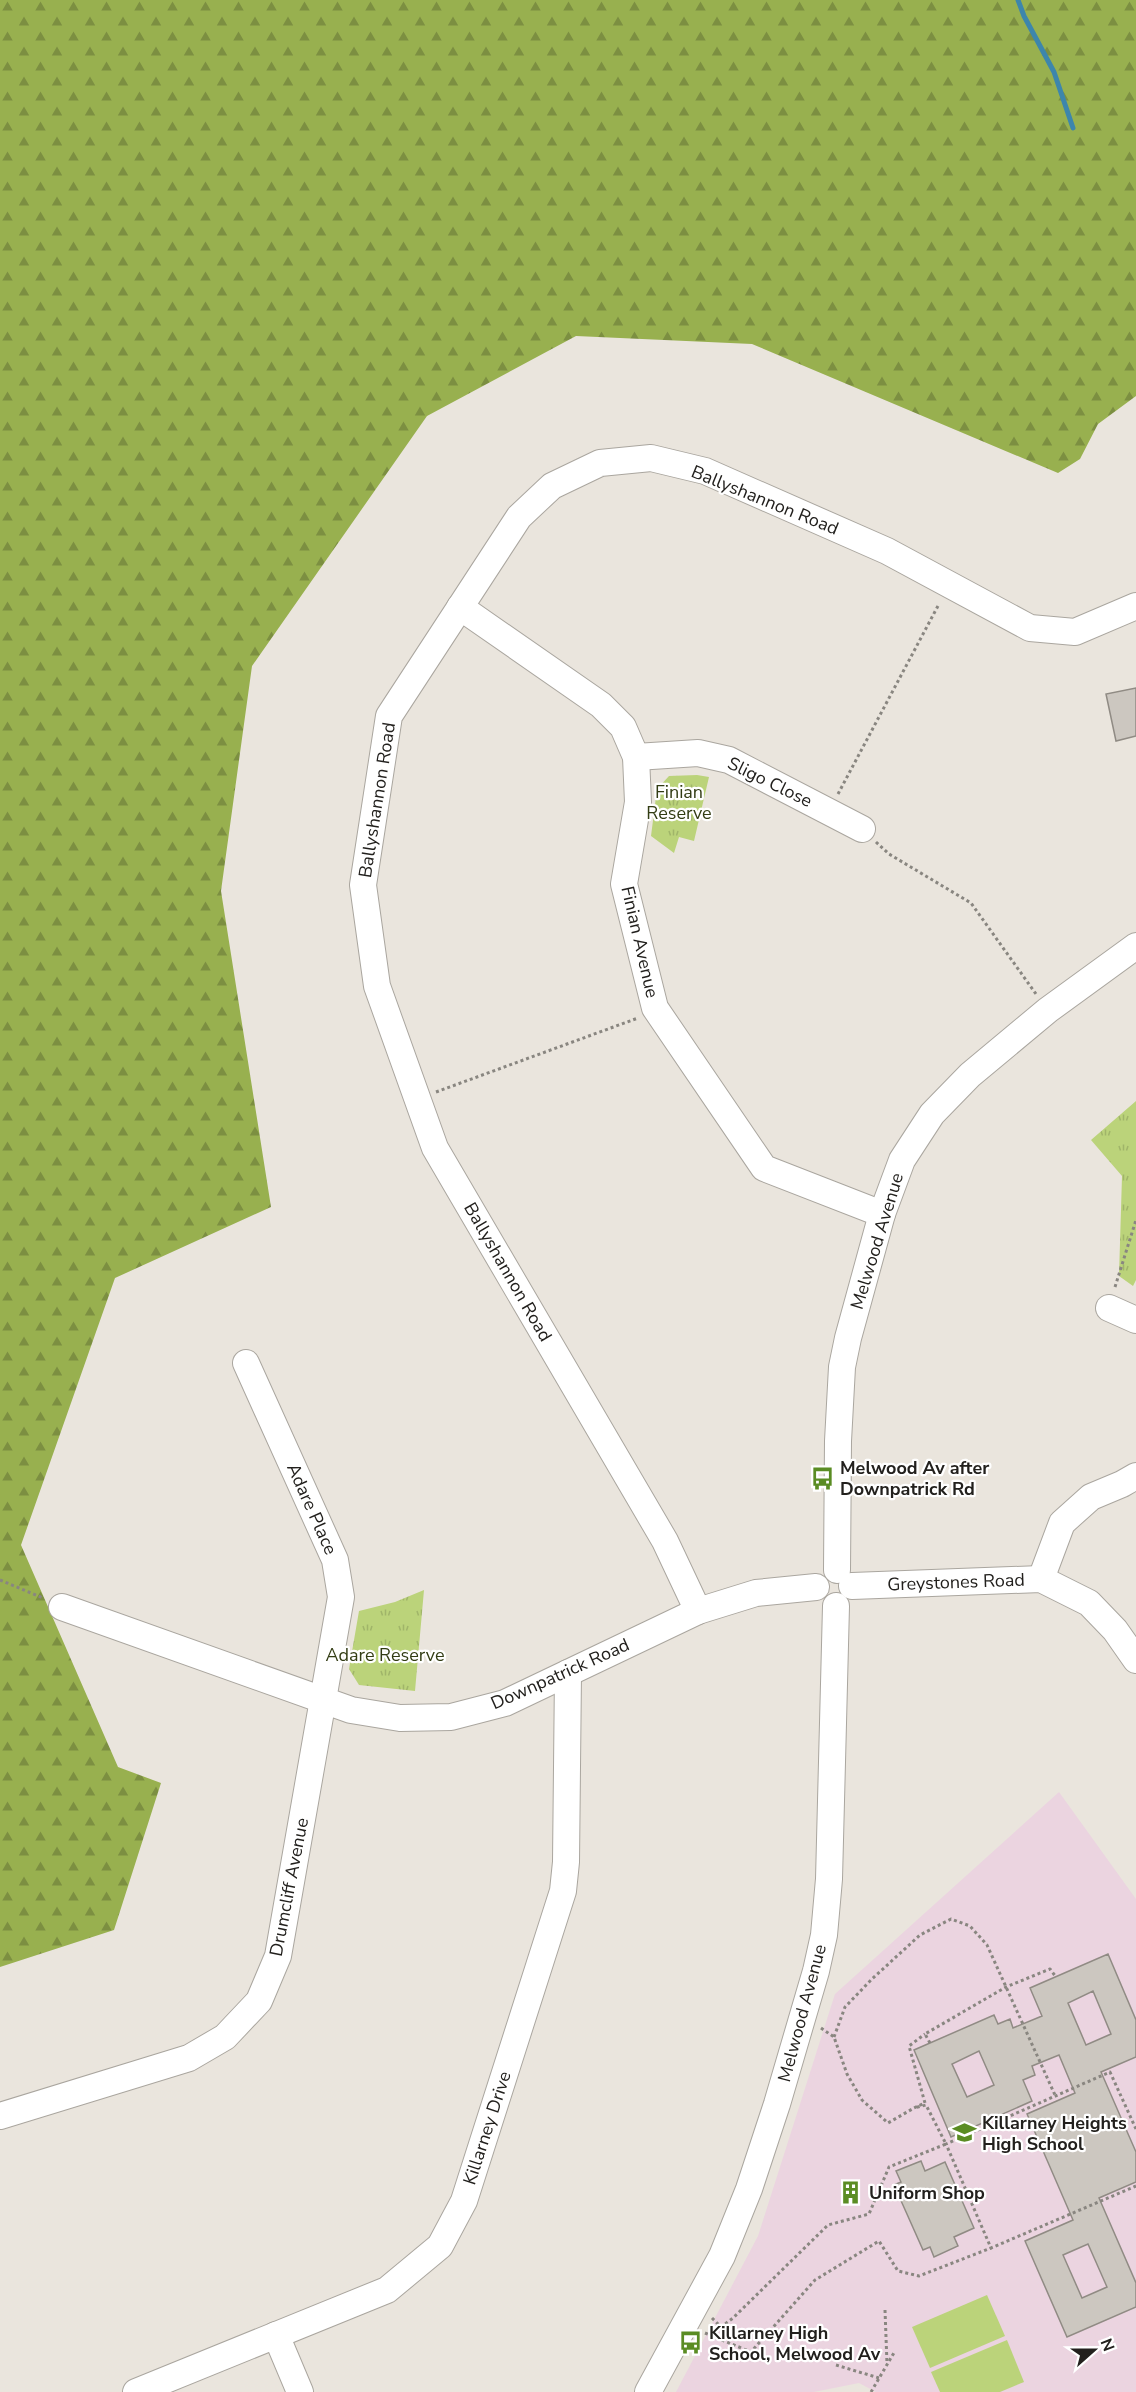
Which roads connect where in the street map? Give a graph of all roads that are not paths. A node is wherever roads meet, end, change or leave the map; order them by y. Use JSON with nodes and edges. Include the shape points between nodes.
{"nodes":[{"id":1,"x":1136,"y":606,"type":"edge"},
{"id":2,"x":460,"y":607,"type":"junction"},
{"id":3,"x":636,"y":756,"type":"junction"},
{"id":4,"x":862,"y":829,"type":"road end"},
{"id":5,"x":1134,"y":952,"type":"edge"},
{"id":6,"x":882,"y":1214,"type":"junction"},
{"id":7,"x":1109,"y":1308,"type":"road end"},
{"id":8,"x":1136,"y":1320,"type":"edge"},
{"id":9,"x":246,"y":1363,"type":"dead end"},
{"id":10,"x":1136,"y":1476,"type":"edge"},
{"id":11,"x":1041,"y":1579,"type":"junction"},
{"id":12,"x":842,"y":1587,"type":"junction"},
{"id":13,"x":62,"y":1607,"type":"road end"},
{"id":14,"x":698,"y":1611,"type":"junction"},
{"id":15,"x":1136,"y":1660,"type":"edge"},
{"id":16,"x":568,"y":1673,"type":"junction"},
{"id":17,"x":324,"y":1699,"type":"junction"},
{"id":18,"x":0,"y":2116,"type":"edge"},
{"id":19,"x":276,"y":2335,"type":"junction"},
{"id":20,"x":136,"y":2392,"type":"edge"},
{"id":21,"x":300,"y":2392,"type":"edge"},
{"id":22,"x":648,"y":2392,"type":"edge"}],
"edges":[{"from":1,"to":2,"type":"street","name":"Ballyshannon Road","via":[[1075,632],[1030,628],[887,551],[705,471],[651,458],[600,463],[552,486],[519,517]]},
{"from":2,"to":3,"type":"street","name":"Finian Avenue","via":[[601,705],[623,727]]},
{"from":2,"to":14,"type":"street","name":"Ballyshannon Road","via":[[389,716],[363,885],[377,986],[435,1148],[665,1541]]},
{"from":3,"to":4,"type":"street","name":"Sligo Close","via":[[698,753],[729,760]]},
{"from":3,"to":6,"type":"street","name":"Finian Avenue","via":[[638,802],[624,884],[655,1008],[764,1168]]},
{"from":5,"to":6,"type":"street","name":"Melwood Avenue","via":[[1048,1010],[970,1075],[932,1114],[902,1160]]},
{"from":6,"to":12,"type":"street","name":"Melwood Avenue","via":[[843,1367],[838,1442]]},
{"from":7,"to":8,"type":"street"},
{"from":9,"to":17,"type":"street","name":"Adare Place","via":[[335,1560],[341,1597]]},
{"from":10,"to":11,"type":"street","via":[[1091,1497],[1062,1523]]},
{"from":11,"to":12,"type":"street","name":"Greystones Road"},
{"from":11,"to":15,"type":"street","name":"Greystones Road","via":[[1089,1603]]},
{"from":12,"to":14,"type":"street","name":"Downpatrick Road","via":[[824,1603],[816,1587],[756,1593]]},
{"from":12,"to":22,"type":"street","name":"Melwood Avenue","via":[[829,1879],[816,1971],[777,2104],[722,2256]]},
{"from":13,"to":17,"type":"street","name":"Downpatrick Road"},
{"from":14,"to":16,"type":"street","name":"Downpatrick Road"},
{"from":16,"to":17,"type":"street","name":"Downpatrick Road","via":[[505,1703],[451,1716],[400,1718],[351,1710]]},
{"from":16,"to":19,"type":"street","name":"Killarney Drive","via":[[563,1891],[464,2201],[440,2246],[387,2290]]},
{"from":17,"to":18,"type":"street","name":"Drumcliff Avenue","via":[[278,1956],[259,2001],[225,2037],[189,2058]]},
{"from":19,"to":20,"type":"street","name":"Killarney Drive"},
{"from":19,"to":21,"type":"street"}]}
